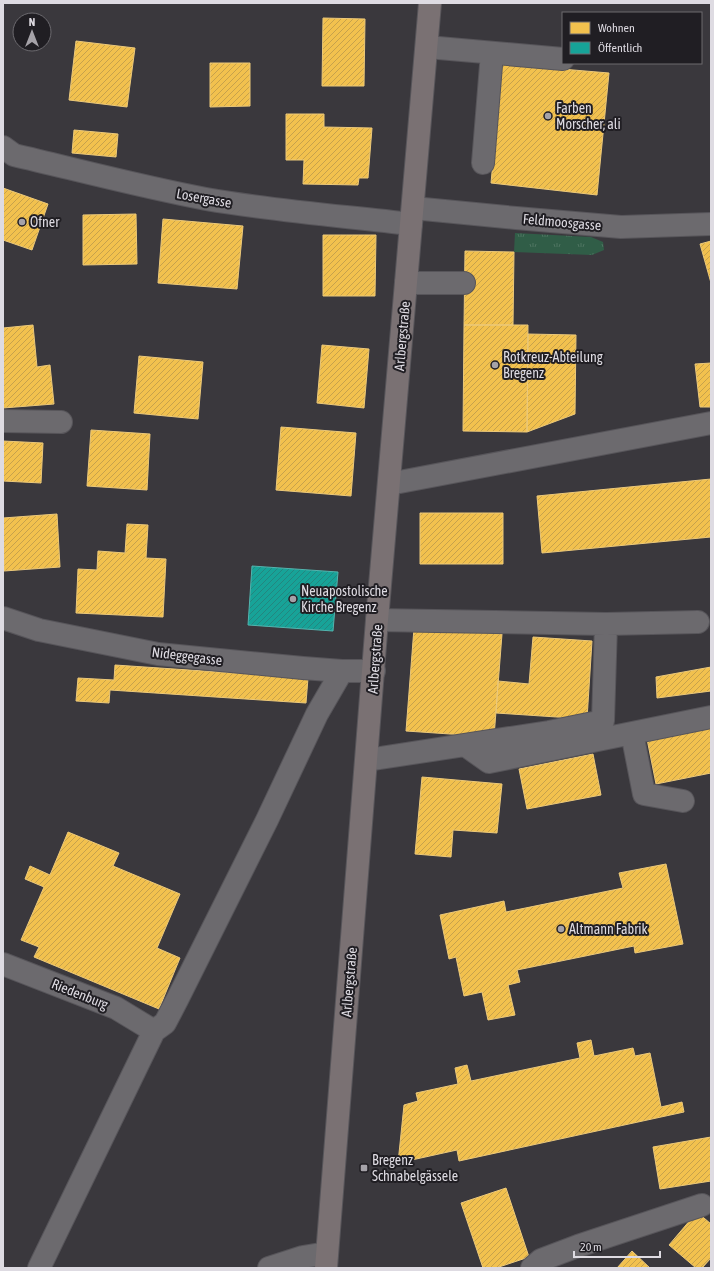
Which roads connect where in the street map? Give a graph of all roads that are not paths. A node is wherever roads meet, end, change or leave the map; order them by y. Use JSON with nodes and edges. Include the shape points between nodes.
{"nodes":[{"id":1,"x":430,"y":3,"type":"edge"},
{"id":2,"x":426,"y":47,"type":"junction"},
{"id":3,"x":492,"y":53,"type":"junction"},
{"id":4,"x":562,"y":59,"type":"edge"},
{"id":5,"x":3,"y":147,"type":"edge"},
{"id":6,"x":483,"y":163,"type":"dead end"},
{"id":7,"x":412,"y":216,"type":"junction"},
{"id":8,"x":711,"y":224,"type":"edge"},
{"id":9,"x":406,"y":283,"type":"junction"},
{"id":10,"x":464,"y":283,"type":"dead end"},
{"id":11,"x":3,"y":421,"type":"edge"},
{"id":12,"x":61,"y":422,"type":"dead end"},
{"id":13,"x":711,"y":423,"type":"edge"},
{"id":14,"x":389,"y":484,"type":"junction"},
{"id":15,"x":3,"y":618,"type":"edge"},
{"id":16,"x":378,"y":620,"type":"junction"},
{"id":17,"x":698,"y":622,"type":"dead end"},
{"id":18,"x":606,"y":624,"type":"junction"},
{"id":19,"x":342,"y":671,"type":"junction"},
{"id":20,"x":374,"y":671,"type":"junction"},
{"id":21,"x":711,"y":717,"type":"edge"},
{"id":22,"x":632,"y":733,"type":"junction"},
{"id":23,"x":465,"y":745,"type":"junction"},
{"id":24,"x":367,"y":760,"type":"junction"},
{"id":25,"x":683,"y":801,"type":"dead end"},
{"id":26,"x":3,"y":964,"type":"edge"},
{"id":27,"x":154,"y":1031,"type":"junction"},
{"id":28,"x":702,"y":1205,"type":"dead end"},
{"id":29,"x":327,"y":1260,"type":"edge"},
{"id":30,"x":39,"y":1268,"type":"edge"},
{"id":31,"x":269,"y":1268,"type":"edge"},
{"id":32,"x":532,"y":1268,"type":"edge"}],
"edges":[{"from":1,"to":2,"type":"main road","name":"Arlbergstraße"},
{"from":2,"to":3,"type":"street"},
{"from":2,"to":7,"type":"main road","name":"Arlbergstraße"},
{"from":3,"to":4,"type":"street"},
{"from":3,"to":6,"type":"street"},
{"from":5,"to":7,"type":"street","name":"Losergasse","via":[[14,155],[207,199],[271,209]]},
{"from":7,"to":8,"type":"street","name":"Feldmoosgasse","via":[[516,218],[621,227]]},
{"from":7,"to":9,"type":"main road","name":"Arlbergstraße"},
{"from":9,"to":10,"type":"street"},
{"from":9,"to":14,"type":"main road","name":"Arlbergstraße"},
{"from":11,"to":12,"type":"street"},
{"from":13,"to":14,"type":"street"},
{"from":14,"to":16,"type":"main road","name":"Arlbergstraße"},
{"from":15,"to":19,"type":"street","name":"Nideggegasse","via":[[39,630],[158,654]]},
{"from":16,"to":18,"type":"street"},
{"from":16,"to":20,"type":"main road","name":"Arlbergstraße"},
{"from":17,"to":18,"type":"street"},
{"from":18,"to":23,"type":"street","via":[[603,721]]},
{"from":19,"to":20,"type":"street","name":"Nideggegasse"},
{"from":19,"to":27,"type":"street","via":[[317,714],[165,1023]]},
{"from":20,"to":24,"type":"main road","name":"Arlbergstraße"},
{"from":21,"to":22,"type":"street"},
{"from":22,"to":23,"type":"street","via":[[489,762]]},
{"from":22,"to":25,"type":"street","via":[[644,794]]},
{"from":23,"to":24,"type":"street"},
{"from":24,"to":29,"type":"main road","name":"Arlbergstraße"},
{"from":26,"to":27,"type":"street","name":"Riedenburg","via":[[116,1008]]},
{"from":27,"to":30,"type":"street"},
{"from":28,"to":32,"type":"street","via":[[578,1246],[541,1260]]},
{"from":29,"to":31,"type":"street","via":[[303,1257]]}]}
